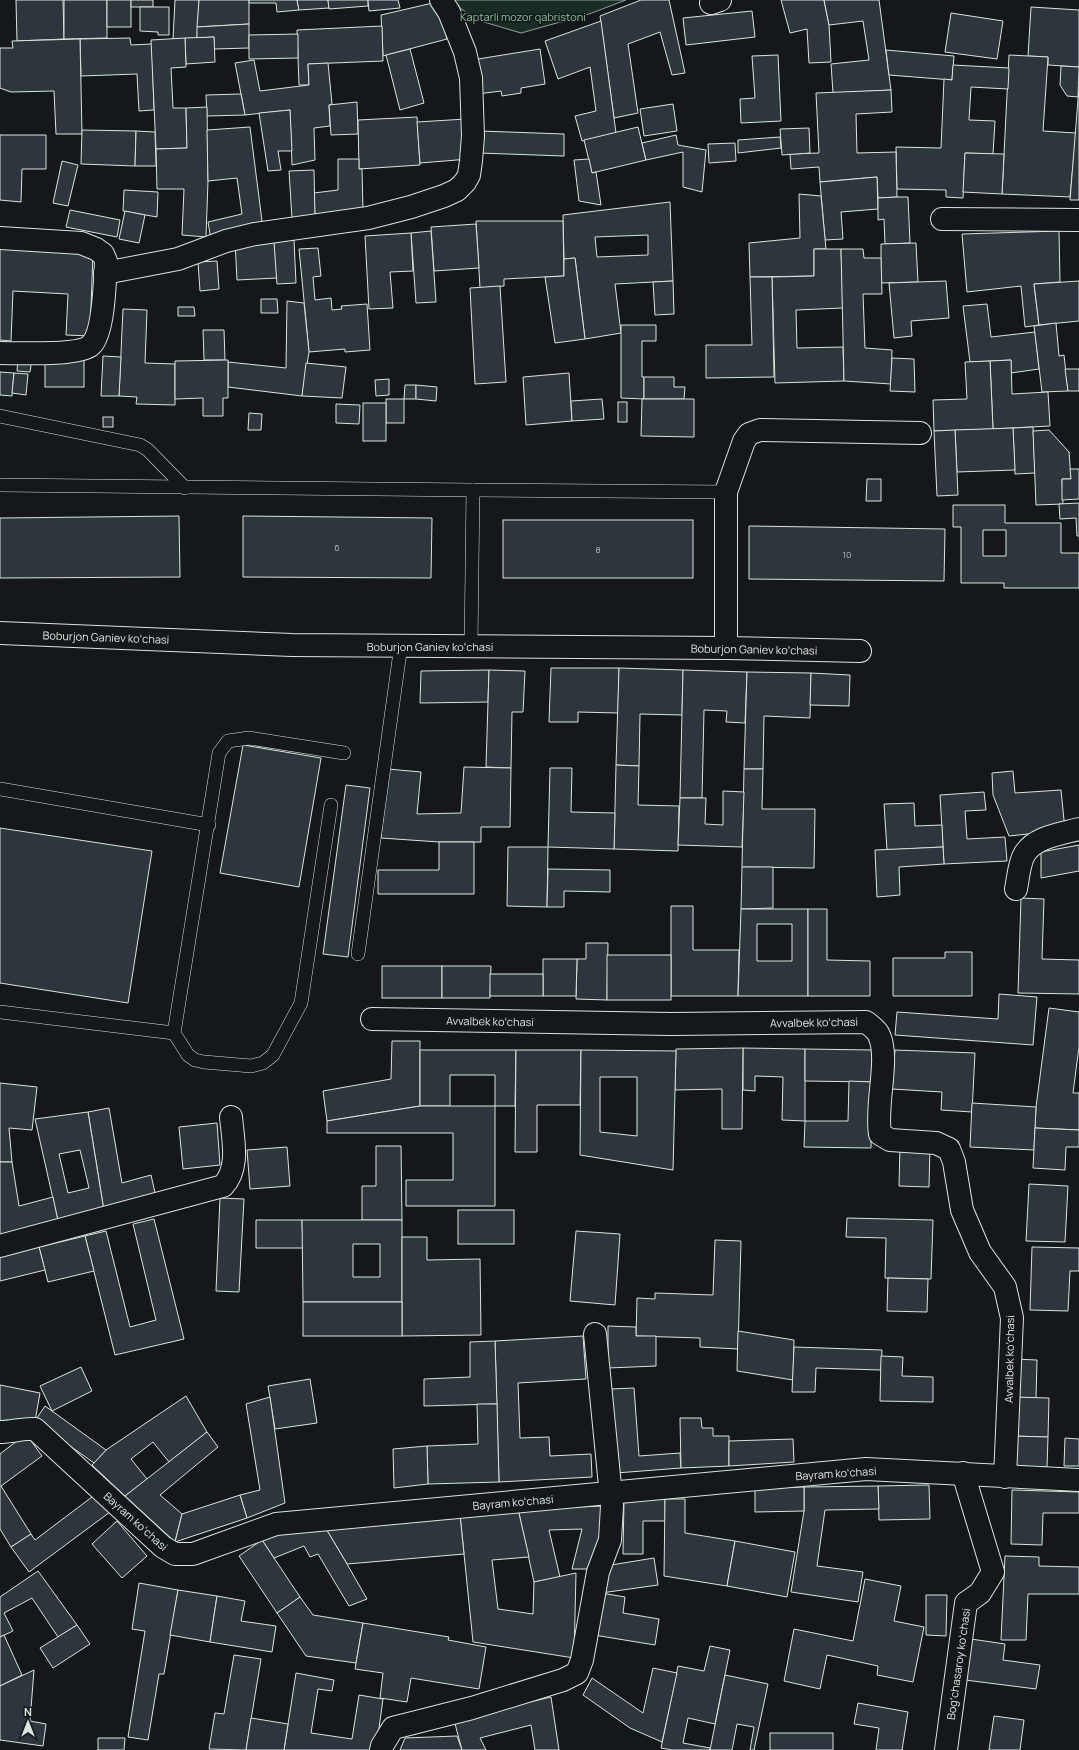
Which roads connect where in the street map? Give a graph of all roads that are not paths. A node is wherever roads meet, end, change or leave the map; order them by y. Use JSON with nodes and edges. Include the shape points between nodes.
{"nodes":[{"id":1,"x":441,"y":0,"type":"edge"},
{"id":2,"x":942,"y":219,"type":"dead end"},
{"id":3,"x":1079,"y":220,"type":"edge"},
{"id":4,"x":0,"y":238,"type":"edge"},
{"id":5,"x":105,"y":273,"type":"junction"},
{"id":6,"x":0,"y":353,"type":"edge"},
{"id":7,"x":0,"y":416,"type":"edge"},
{"id":8,"x":920,"y":433,"type":"dead end"},
{"id":9,"x":0,"y":486,"type":"edge"},
{"id":10,"x":185,"y":488,"type":"junction"},
{"id":11,"x":473,"y":490,"type":"junction"},
{"id":12,"x":726,"y":492,"type":"junction"},
{"id":13,"x":0,"y":633,"type":"edge"},
{"id":14,"x":401,"y":645,"type":"junction"},
{"id":15,"x":471,"y":646,"type":"junction"},
{"id":16,"x":726,"y":648,"type":"junction"},
{"id":17,"x":860,"y":651,"type":"dead end"},
{"id":18,"x":344,"y":753,"type":"dead end"},
{"id":19,"x":0,"y":789,"type":"edge"},
{"id":20,"x":331,"y":805,"type":"dead end"},
{"id":21,"x":209,"y":825,"type":"junction"},
{"id":22,"x":1079,"y":829,"type":"edge"},
{"id":23,"x":1016,"y":889,"type":"dead end"},
{"id":24,"x":358,"y":954,"type":"dead end"},
{"id":25,"x":0,"y":1012,"type":"edge"},
{"id":26,"x":372,"y":1019,"type":"dead end"},
{"id":27,"x":174,"y":1033,"type":"junction"},
{"id":28,"x":231,"y":1117,"type":"dead end"},
{"id":29,"x":0,"y":1246,"type":"edge"},
{"id":30,"x":595,"y":1334,"type":"dead end"},
{"id":31,"x":0,"y":1432,"type":"edge"},
{"id":32,"x":963,"y":1473,"type":"junction"},
{"id":33,"x":1005,"y":1477,"type":"junction"},
{"id":34,"x":1079,"y":1480,"type":"edge"},
{"id":35,"x":610,"y":1492,"type":"junction"},
{"id":36,"x":381,"y":1750,"type":"edge"},
{"id":37,"x":946,"y":1750,"type":"edge"}],
"edges":[{"from":1,"to":5,"type":"street","via":[[465,52],[471,78],[472,155],[469,175],[457,190],[411,207],[368,218],[256,234],[226,241],[178,259]]},
{"from":2,"to":3,"type":"street"},
{"from":4,"to":5,"type":"street","via":[[89,245],[103,254],[106,261]]},
{"from":5,"to":6,"type":"street","via":[[99,332],[91,346],[68,352]]},
{"from":7,"to":10,"type":"lane","via":[[140,445]]},
{"from":8,"to":12,"type":"street","via":[[760,430],[749,434],[744,440]]},
{"from":9,"to":10,"type":"lane"},
{"from":10,"to":11,"type":"lane"},
{"from":11,"to":12,"type":"lane"},
{"from":11,"to":15,"type":"lane"},
{"from":12,"to":16,"type":"street"},
{"from":13,"to":14,"type":"street","name":"Boburjon Ganiev koʻchasi","via":[[292,645]]},
{"from":14,"to":15,"type":"street","name":"Boburjon Ganiev koʻchasi"},
{"from":14,"to":24,"type":"lane"},
{"from":15,"to":16,"type":"street","name":"Boburjon Ganiev koʻchasi"},
{"from":16,"to":17,"type":"street","name":"Boburjon Ganiev koʻchasi"},
{"from":18,"to":21,"type":"lane","via":[[249,738],[228,741],[219,753]]},
{"from":19,"to":21,"type":"lane"},
{"from":20,"to":27,"type":"lane","via":[[301,1003],[273,1055],[263,1063],[251,1066],[195,1060],[188,1055]]},
{"from":21,"to":27,"type":"lane"},
{"from":22,"to":23,"type":"street","via":[[1046,838],[1032,846],[1023,856]]},
{"from":25,"to":27,"type":"lane"},
{"from":26,"to":33,"type":"street","name":"Avvalbek koʻchasi","via":[[671,1024],[866,1022],[879,1033],[884,1053],[878,1121],[880,1134],[890,1140],[936,1143],[949,1149],[954,1162],[962,1210],[980,1252],[1005,1288],[1012,1318]]},
{"from":28,"to":29,"type":"street","via":[[235,1162],[230,1179],[223,1186]]},
{"from":30,"to":35,"type":"street"},
{"from":31,"to":35,"type":"street","name":"Bayram koʻchasi","via":[[35,1429],[163,1547],[175,1554],[193,1554],[276,1524]]},
{"from":32,"to":33,"type":"street","name":"Bayram koʻchasi"},
{"from":32,"to":35,"type":"street","name":"Bayram koʻchasi","via":[[866,1469]]},
{"from":32,"to":37,"type":"street","name":"Bogʻchasaroy koʻchasi","via":[[992,1572],[980,1593],[966,1604]]},
{"from":33,"to":34,"type":"street","name":"Bayram koʻchasi"},
{"from":35,"to":36,"type":"street","via":[[610,1540],[598,1572],[582,1660],[577,1673],[563,1680],[472,1708],[393,1728]]}]}
